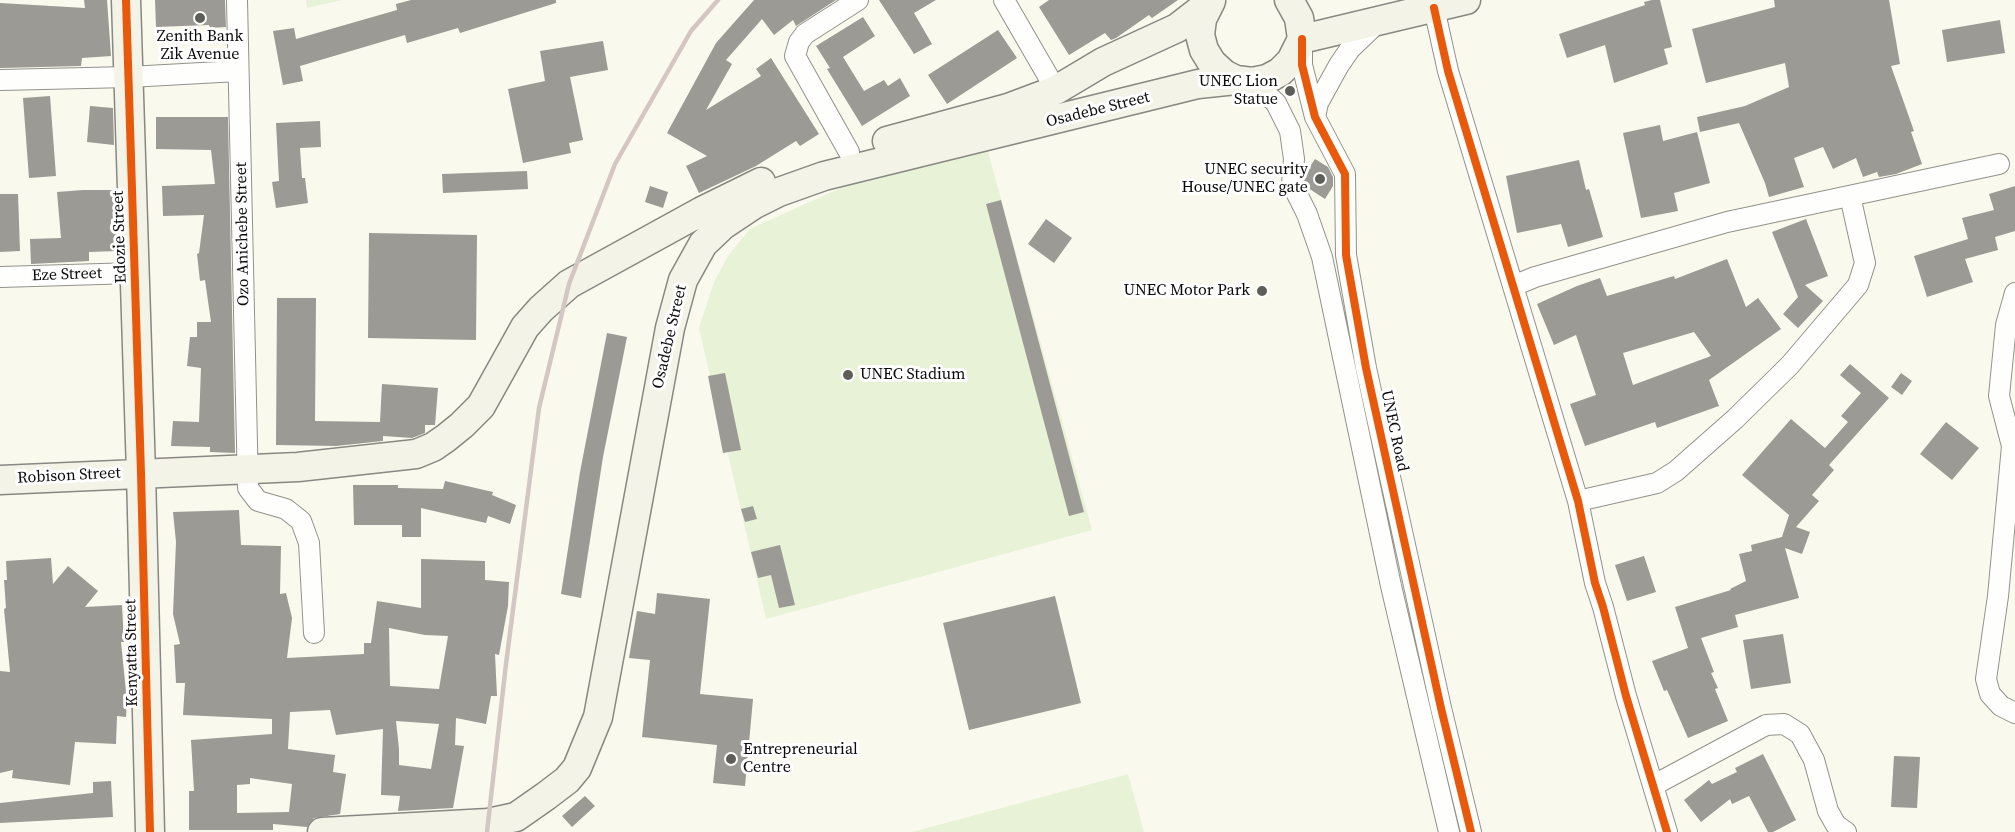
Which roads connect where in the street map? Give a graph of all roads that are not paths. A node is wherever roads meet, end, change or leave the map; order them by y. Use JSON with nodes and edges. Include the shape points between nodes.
{"nodes":[{"id":1,"x":126,"y":0,"type":"edge"},
{"id":2,"x":237,"y":0,"type":"edge"},
{"id":3,"x":858,"y":0,"type":"edge"},
{"id":4,"x":1004,"y":0,"type":"edge"},
{"id":5,"x":1289,"y":0,"type":"edge"},
{"id":6,"x":1466,"y":0,"type":"edge"},
{"id":7,"x":1209,"y":2,"type":"edge"},
{"id":8,"x":1434,"y":8,"type":"junction"},
{"id":9,"x":1378,"y":21,"type":"junction"},
{"id":10,"x":1302,"y":39,"type":"junction"},
{"id":11,"x":238,"y":71,"type":"junction"},
{"id":12,"x":129,"y":77,"type":"junction"},
{"id":13,"x":0,"y":80,"type":"edge"},
{"id":14,"x":1236,"y":80,"type":"junction"},
{"id":15,"x":1056,"y":90,"type":"junction"},
{"id":16,"x":1315,"y":117,"type":"junction"},
{"id":17,"x":849,"y":152,"type":"junction"},
{"id":18,"x":1999,"y":164,"type":"dead end"},
{"id":19,"x":1850,"y":196,"type":"junction"},
{"id":20,"x":690,"y":217,"type":"junction"},
{"id":21,"x":703,"y":244,"type":"junction"},
{"id":22,"x":135,"y":273,"type":"junction"},
{"id":23,"x":0,"y":277,"type":"edge"},
{"id":24,"x":1513,"y":286,"type":"junction"},
{"id":25,"x":2015,"y":293,"type":"edge"},
{"id":26,"x":247,"y":469,"type":"junction"},
{"id":27,"x":141,"y":472,"type":"junction"},
{"id":28,"x":0,"y":480,"type":"edge"},
{"id":29,"x":1578,"y":501,"type":"junction"},
{"id":30,"x":1414,"y":584,"type":"junction"},
{"id":31,"x":1391,"y":586,"type":"junction"},
{"id":32,"x":314,"y":633,"type":"dead end"},
{"id":33,"x":2015,"y":713,"type":"edge"},
{"id":34,"x":1654,"y":785,"type":"junction"},
{"id":35,"x":150,"y":832,"type":"edge"},
{"id":36,"x":322,"y":832,"type":"edge"},
{"id":37,"x":1449,"y":832,"type":"edge"},
{"id":38,"x":1471,"y":832,"type":"edge"},
{"id":39,"x":1667,"y":832,"type":"edge"},
{"id":40,"x":1846,"y":832,"type":"edge"}],
"edges":[{"from":1,"to":12,"type":"main road","name":"Edozie Street"},
{"from":2,"to":11,"type":"street","name":"Ozo Anichebe Street"},
{"from":3,"to":17,"type":"street","via":[[805,34],[795,56]]},
{"from":4,"to":15,"type":"street","name":"Osadebe Street"},
{"from":5,"to":10,"type":"main road","via":[[1299,18]]},
{"from":6,"to":8,"type":"main road"},
{"from":7,"to":14,"type":"main road","via":[[1200,35],[1204,50],[1212,63]]},
{"from":7,"to":15,"type":"main road","name":"Osadebe Street","via":[[1177,28],[1103,62]]},
{"from":8,"to":9,"type":"main road"},
{"from":8,"to":24,"type":"street","via":[[1448,71]]},
{"from":9,"to":10,"type":"main road"},
{"from":9,"to":16,"type":"street","via":[[1339,65],[1318,103]]},
{"from":10,"to":14,"type":"main road","name":"Osadebe Street","via":[[1292,61],[1280,72],[1259,81]]},
{"from":10,"to":16,"type":"street","name":"UNEC Road","via":[[1302,65]]},
{"from":11,"to":12,"type":"street"},
{"from":11,"to":26,"type":"street","name":"Ozo Anichebe Street"},
{"from":12,"to":13,"type":"street"},
{"from":12,"to":22,"type":"main road","name":"Edozie Street"},
{"from":14,"to":21,"type":"main road","name":"Osadebe Street","via":[[1198,84],[824,176],[753,205]]},
{"from":14,"to":31,"type":"street","name":"UNEC Road","via":[[1261,89],[1276,103],[1290,131],[1292,184],[1322,257]]},
{"from":15,"to":17,"type":"main road","name":"Osadebe Street","via":[[1008,108]]},
{"from":16,"to":30,"type":"street","name":"UNEC Road","via":[[1345,174],[1346,255],[1366,368]]},
{"from":17,"to":20,"type":"main road","name":"Osadebe Street","via":[[778,174]]},
{"from":18,"to":19,"type":"street"},
{"from":19,"to":24,"type":"street","via":[[1727,222]]},
{"from":19,"to":29,"type":"street","via":[[1865,263],[1858,285],[1790,365],[1676,471],[1656,483]]},
{"from":20,"to":21,"type":"main road"},
{"from":20,"to":26,"type":"main road","name":"Osadebe Street","via":[[569,284],[541,309],[520,334],[481,406],[433,447],[397,457]]},
{"from":21,"to":36,"type":"main road","name":"Osadebe Street","via":[[682,280],[670,328],[598,717],[577,768],[567,780],[516,817],[488,823]]},
{"from":22,"to":23,"type":"street","name":"Eze Street"},
{"from":22,"to":27,"type":"main road","name":"Edozie Street"},
{"from":24,"to":29,"type":"street"},
{"from":25,"to":33,"type":"street","via":[[2007,324],[1999,396],[2012,446],[1986,679],[1989,694]]},
{"from":26,"to":27,"type":"main road","name":"Robison Street"},
{"from":26,"to":32,"type":"street","name":"Ozo Anichebe Street","via":[[248,488],[258,501],[286,509],[301,521],[309,543]]},
{"from":27,"to":28,"type":"main road","name":"Robison Street"},
{"from":27,"to":35,"type":"main road","name":"Kenyatta Street"},
{"from":29,"to":34,"type":"street","via":[[1595,583]]},
{"from":30,"to":31,"type":"street"},
{"from":30,"to":38,"type":"street","name":"UNEC Road"},
{"from":31,"to":37,"type":"street","name":"UNEC Road"},
{"from":34,"to":39,"type":"street"},
{"from":34,"to":40,"type":"street","via":[[1766,724],[1784,724],[1800,734],[1814,760],[1828,811],[1836,825]]}]}
